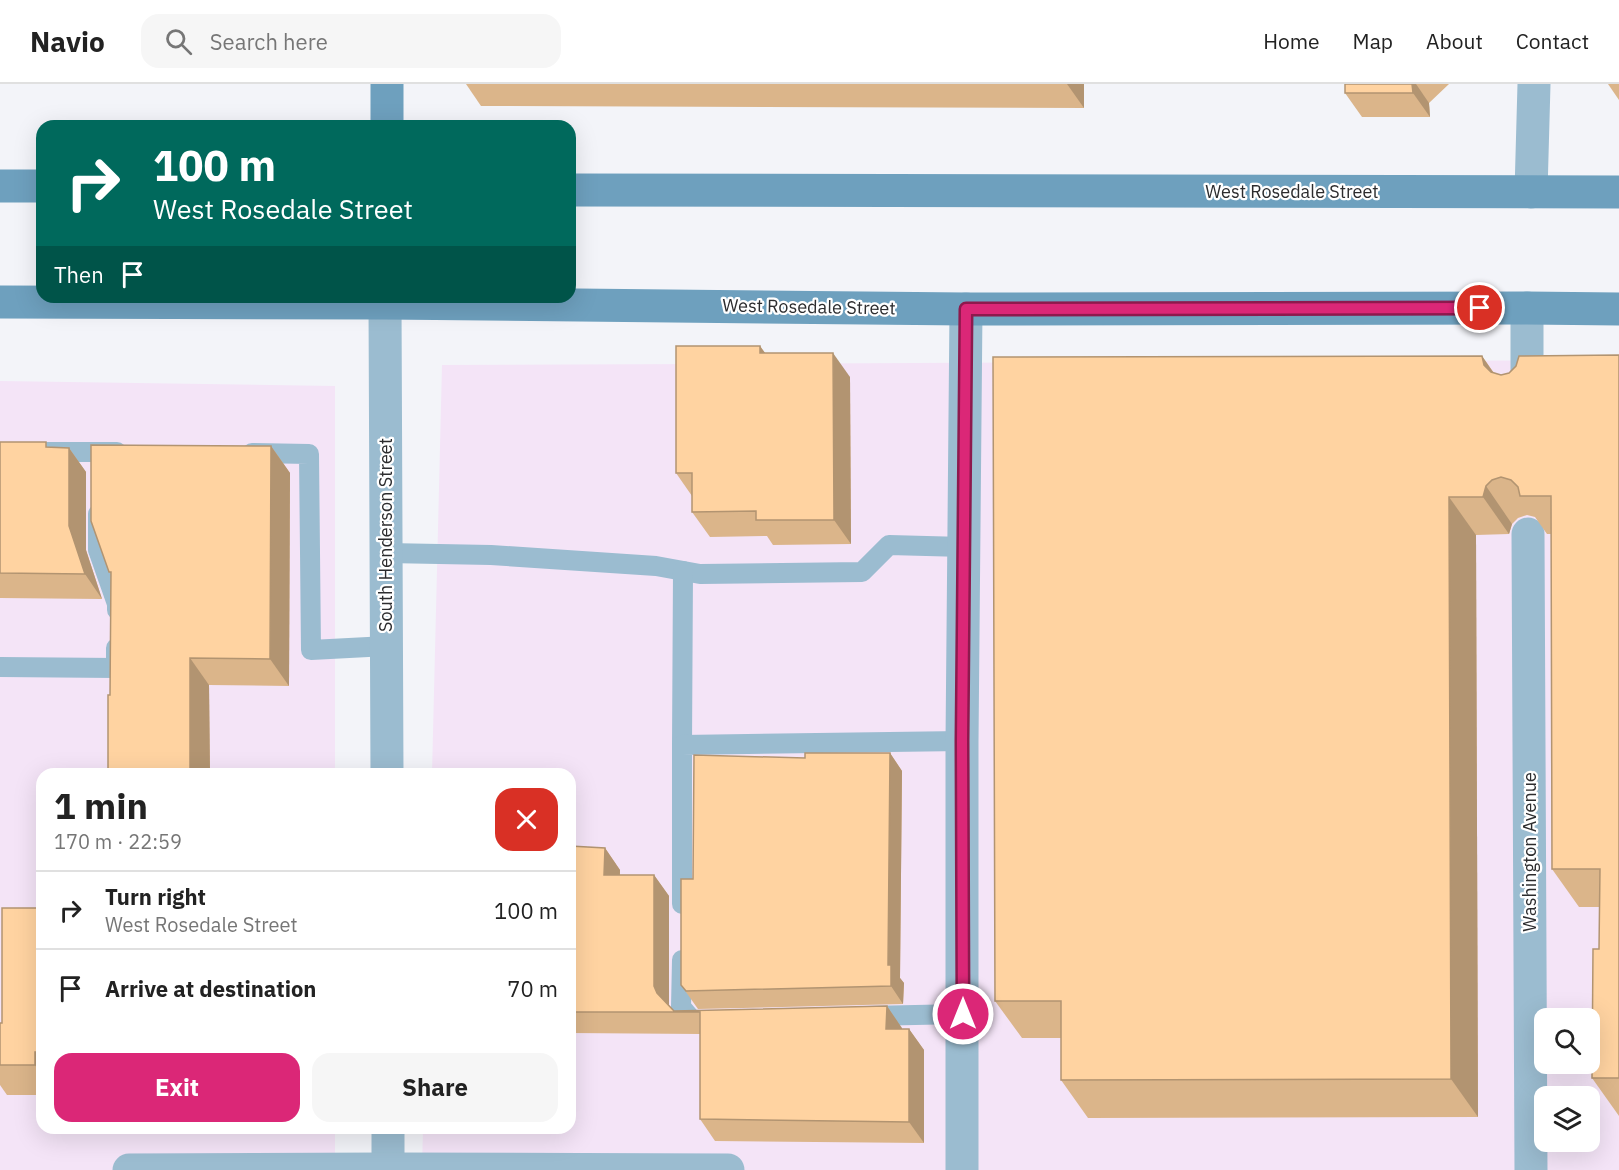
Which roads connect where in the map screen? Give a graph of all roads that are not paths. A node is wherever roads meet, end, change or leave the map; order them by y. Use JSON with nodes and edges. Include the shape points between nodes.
{"nodes":[{"id":1,"x":387,"y":84,"type":"edge"},
{"id":2,"x":1534,"y":84,"type":"edge"},
{"id":3,"x":387,"y":120,"type":"edge"},
{"id":4,"x":0,"y":186,"type":"edge"},
{"id":5,"x":36,"y":186,"type":"edge"},
{"id":6,"x":576,"y":190,"type":"edge"},
{"id":7,"x":1531,"y":192,"type":"junction"},
{"id":8,"x":1619,"y":192,"type":"edge"},
{"id":9,"x":0,"y":302,"type":"edge"},
{"id":10,"x":36,"y":302,"type":"edge"},
{"id":11,"x":385,"y":303,"type":"edge"},
{"id":12,"x":576,"y":303,"type":"edge"},
{"id":13,"x":1527,"y":308,"type":"junction"},
{"id":14,"x":966,"y":309,"type":"junction"},
{"id":15,"x":1619,"y":309,"type":"edge"},
{"id":16,"x":1527,"y":394,"type":"edge"},
{"id":17,"x":0,"y":452,"type":"edge"},
{"id":18,"x":98,"y":452,"type":"junction"},
{"id":19,"x":133,"y":453,"type":"edge"},
{"id":20,"x":238,"y":453,"type":"edge"},
{"id":21,"x":98,"y":474,"type":"edge"},
{"id":22,"x":98,"y":496,"type":"edge"},
{"id":23,"x":1528,"y":534,"type":"edge"},
{"id":24,"x":964,"y":547,"type":"junction"},
{"id":25,"x":387,"y":553,"type":"junction"},
{"id":26,"x":683,"y":571,"type":"junction"},
{"id":27,"x":387,"y":646,"type":"junction"},
{"id":28,"x":0,"y":667,"type":"edge"},
{"id":29,"x":962,"y":741,"type":"junction"},
{"id":30,"x":682,"y":745,"type":"junction"},
{"id":31,"x":387,"y":768,"type":"edge"},
{"id":32,"x":682,"y":924,"type":"edge"},
{"id":33,"x":682,"y":948,"type":"edge"},
{"id":34,"x":963,"y":1014,"type":"junction"},
{"id":35,"x":854,"y":1017,"type":"edge"},
{"id":36,"x":727,"y":1020,"type":"edge"},
{"id":37,"x":388,"y":1134,"type":"edge"},
{"id":38,"x":388,"y":1169,"type":"edge"},
{"id":39,"x":129,"y":1170,"type":"edge"},
{"id":40,"x":683,"y":1170,"type":"edge"},
{"id":41,"x":728,"y":1170,"type":"edge"},
{"id":42,"x":963,"y":1170,"type":"edge"},
{"id":43,"x":1531,"y":1170,"type":"edge"}],
"edges":[{"from":1,"to":3,"type":"main road"},
{"from":2,"to":7,"type":"street"},
{"from":4,"to":5,"type":"main road"},
{"from":6,"to":7,"type":"main road","name":"West Rosedale Street"},
{"from":7,"to":8,"type":"main road","name":"West Rosedale Street"},
{"from":9,"to":10,"type":"main road","name":"West Rosedale Street"},
{"from":11,"to":25,"type":"street","name":"South Henderson Street"},
{"from":12,"to":14,"type":"main road","name":"West Rosedale Street"},
{"from":13,"to":14,"type":"main road","name":"West Rosedale Street"},
{"from":13,"to":15,"type":"main road","name":"West Rosedale Street"},
{"from":13,"to":16,"type":"street"},
{"from":14,"to":24,"type":"street"},
{"from":17,"to":18,"type":"lane"},
{"from":18,"to":19,"type":"lane"},
{"from":18,"to":21,"type":"lane"},
{"from":20,"to":27,"type":"lane","via":[[309,454],[311,650]]},
{"from":22,"to":28,"type":"lane","via":[[98,550],[117,604],[116,668]]},
{"from":23,"to":43,"type":"street","name":"Washington Avenue"},
{"from":24,"to":26,"type":"lane","via":[[889,545],[862,572]]},
{"from":24,"to":29,"type":"street"},
{"from":25,"to":26,"type":"lane","via":[[491,555]]},
{"from":25,"to":27,"type":"street","name":"South Henderson Street"},
{"from":26,"to":30,"type":"lane"},
{"from":27,"to":31,"type":"street","name":"South Henderson Street"},
{"from":29,"to":30,"type":"lane"},
{"from":29,"to":34,"type":"street"},
{"from":30,"to":32,"type":"lane"},
{"from":33,"to":36,"type":"lane","via":[[681,1007],[693,1021]]},
{"from":34,"to":35,"type":"lane"},
{"from":34,"to":42,"type":"street"},
{"from":37,"to":38,"type":"street"},
{"from":38,"to":39,"type":"street"},
{"from":38,"to":40,"type":"street"},
{"from":40,"to":41,"type":"street"}]}
